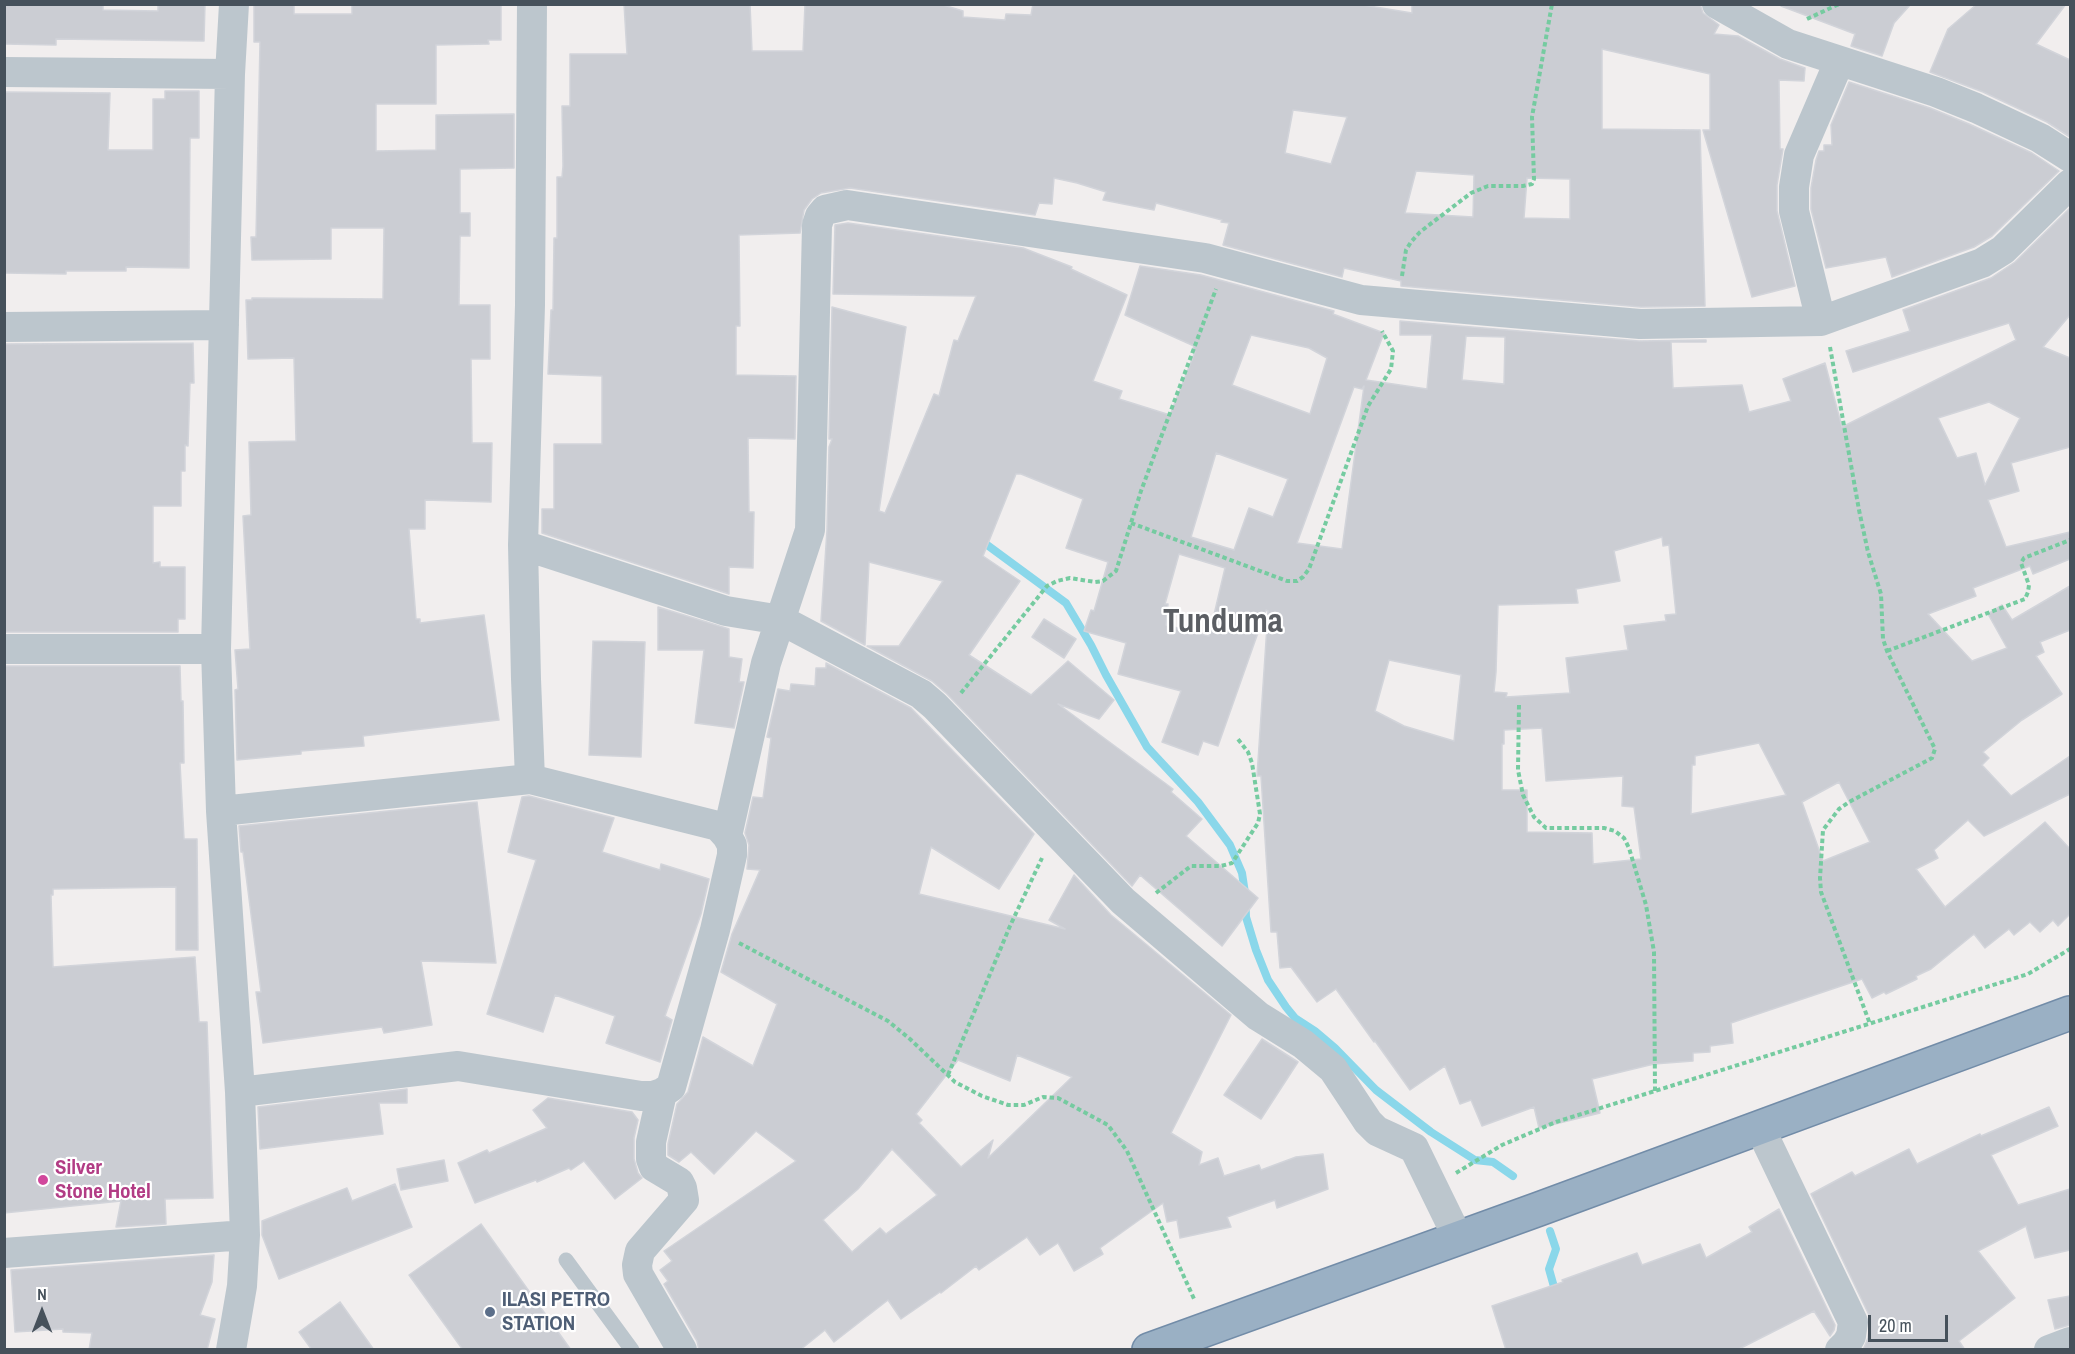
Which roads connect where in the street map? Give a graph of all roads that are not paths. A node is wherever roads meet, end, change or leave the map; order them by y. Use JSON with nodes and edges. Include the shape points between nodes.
{"nodes":[{"id":1,"x":234,"y":4,"type":"edge"},
{"id":2,"x":532,"y":4,"type":"edge"},
{"id":3,"x":1717,"y":4,"type":"edge"},
{"id":4,"x":1839,"y":62,"type":"junction"},
{"id":5,"x":4,"y":72,"type":"edge"},
{"id":6,"x":230,"y":74,"type":"junction"},
{"id":7,"x":2070,"y":157,"type":"edge"},
{"id":8,"x":2070,"y":184,"type":"edge"},
{"id":9,"x":1823,"y":320,"type":"junction"},
{"id":10,"x":224,"y":325,"type":"junction"},
{"id":11,"x":4,"y":327,"type":"edge"},
{"id":12,"x":523,"y":545,"type":"junction"},
{"id":13,"x":781,"y":620,"type":"junction"},
{"id":14,"x":4,"y":649,"type":"edge"},
{"id":15,"x":216,"y":649,"type":"junction"},
{"id":16,"x":530,"y":779,"type":"junction"},
{"id":17,"x":221,"y":811,"type":"junction"},
{"id":18,"x":727,"y":836,"type":"junction"},
{"id":19,"x":2070,"y":1014,"type":"edge"},
{"id":20,"x":240,"y":1092,"type":"junction"},
{"id":21,"x":662,"y":1093,"type":"junction"},
{"id":22,"x":1760,"y":1128,"type":"junction"},
{"id":23,"x":246,"y":1234,"type":"junction"},
{"id":24,"x":1458,"y":1238,"type":"junction"},
{"id":25,"x":4,"y":1253,"type":"edge"},
{"id":26,"x":566,"y":1260,"type":"dead end"},
{"id":27,"x":2070,"y":1342,"type":"edge"},
{"id":28,"x":231,"y":1350,"type":"edge"},
{"id":29,"x":632,"y":1350,"type":"edge"},
{"id":30,"x":682,"y":1350,"type":"edge"},
{"id":31,"x":1149,"y":1350,"type":"edge"},
{"id":32,"x":1840,"y":1350,"type":"edge"},
{"id":33,"x":2049,"y":1350,"type":"edge"}],
"edges":[{"from":1,"to":6,"type":"street"},
{"from":2,"to":12,"type":"street","via":[[530,305]]},
{"from":3,"to":4,"type":"street","via":[[1788,44]]},
{"from":4,"to":7,"type":"street","via":[[1977,108]]},
{"from":4,"to":9,"type":"street","via":[[1799,155],[1794,187],[1794,211]]},
{"from":5,"to":6,"type":"street"},
{"from":6,"to":10,"type":"street"},
{"from":8,"to":9,"type":"street","via":[[2009,244],[1982,263]]},
{"from":9,"to":13,"type":"street","via":[[1640,324],[1362,300],[1204,258],[847,205],[825,210],[817,225],[810,530]]},
{"from":10,"to":11,"type":"street"},
{"from":10,"to":15,"type":"street"},
{"from":12,"to":13,"type":"street","via":[[726,610]]},
{"from":12,"to":16,"type":"street"},
{"from":13,"to":18,"type":"street","via":[[766,663]]},
{"from":13,"to":24,"type":"street","via":[[921,694],[1135,912],[1258,1016],[1303,1044],[1333,1069],[1368,1122],[1387,1137],[1414,1148]]},
{"from":14,"to":15,"type":"street"},
{"from":15,"to":17,"type":"street"},
{"from":16,"to":17,"type":"street"},
{"from":16,"to":18,"type":"street","via":[[718,826]]},
{"from":17,"to":20,"type":"street"},
{"from":18,"to":21,"type":"street","via":[[732,855],[715,930],[671,1087]]},
{"from":19,"to":22,"type":"highway"},
{"from":20,"to":21,"type":"street","via":[[458,1066],[641,1096]]},
{"from":20,"to":23,"type":"street"},
{"from":21,"to":30,"type":"street","via":[[651,1159],[654,1167],[679,1182],[684,1200],[640,1251],[637,1265],[638,1274]]},
{"from":22,"to":24,"type":"highway"},
{"from":22,"to":32,"type":"street","via":[[1853,1322],[1851,1336]]},
{"from":23,"to":25,"type":"street"},
{"from":23,"to":28,"type":"street"},
{"from":24,"to":31,"type":"highway"},
{"from":26,"to":29,"type":"lane"},
{"from":27,"to":33,"type":"street"}]}
